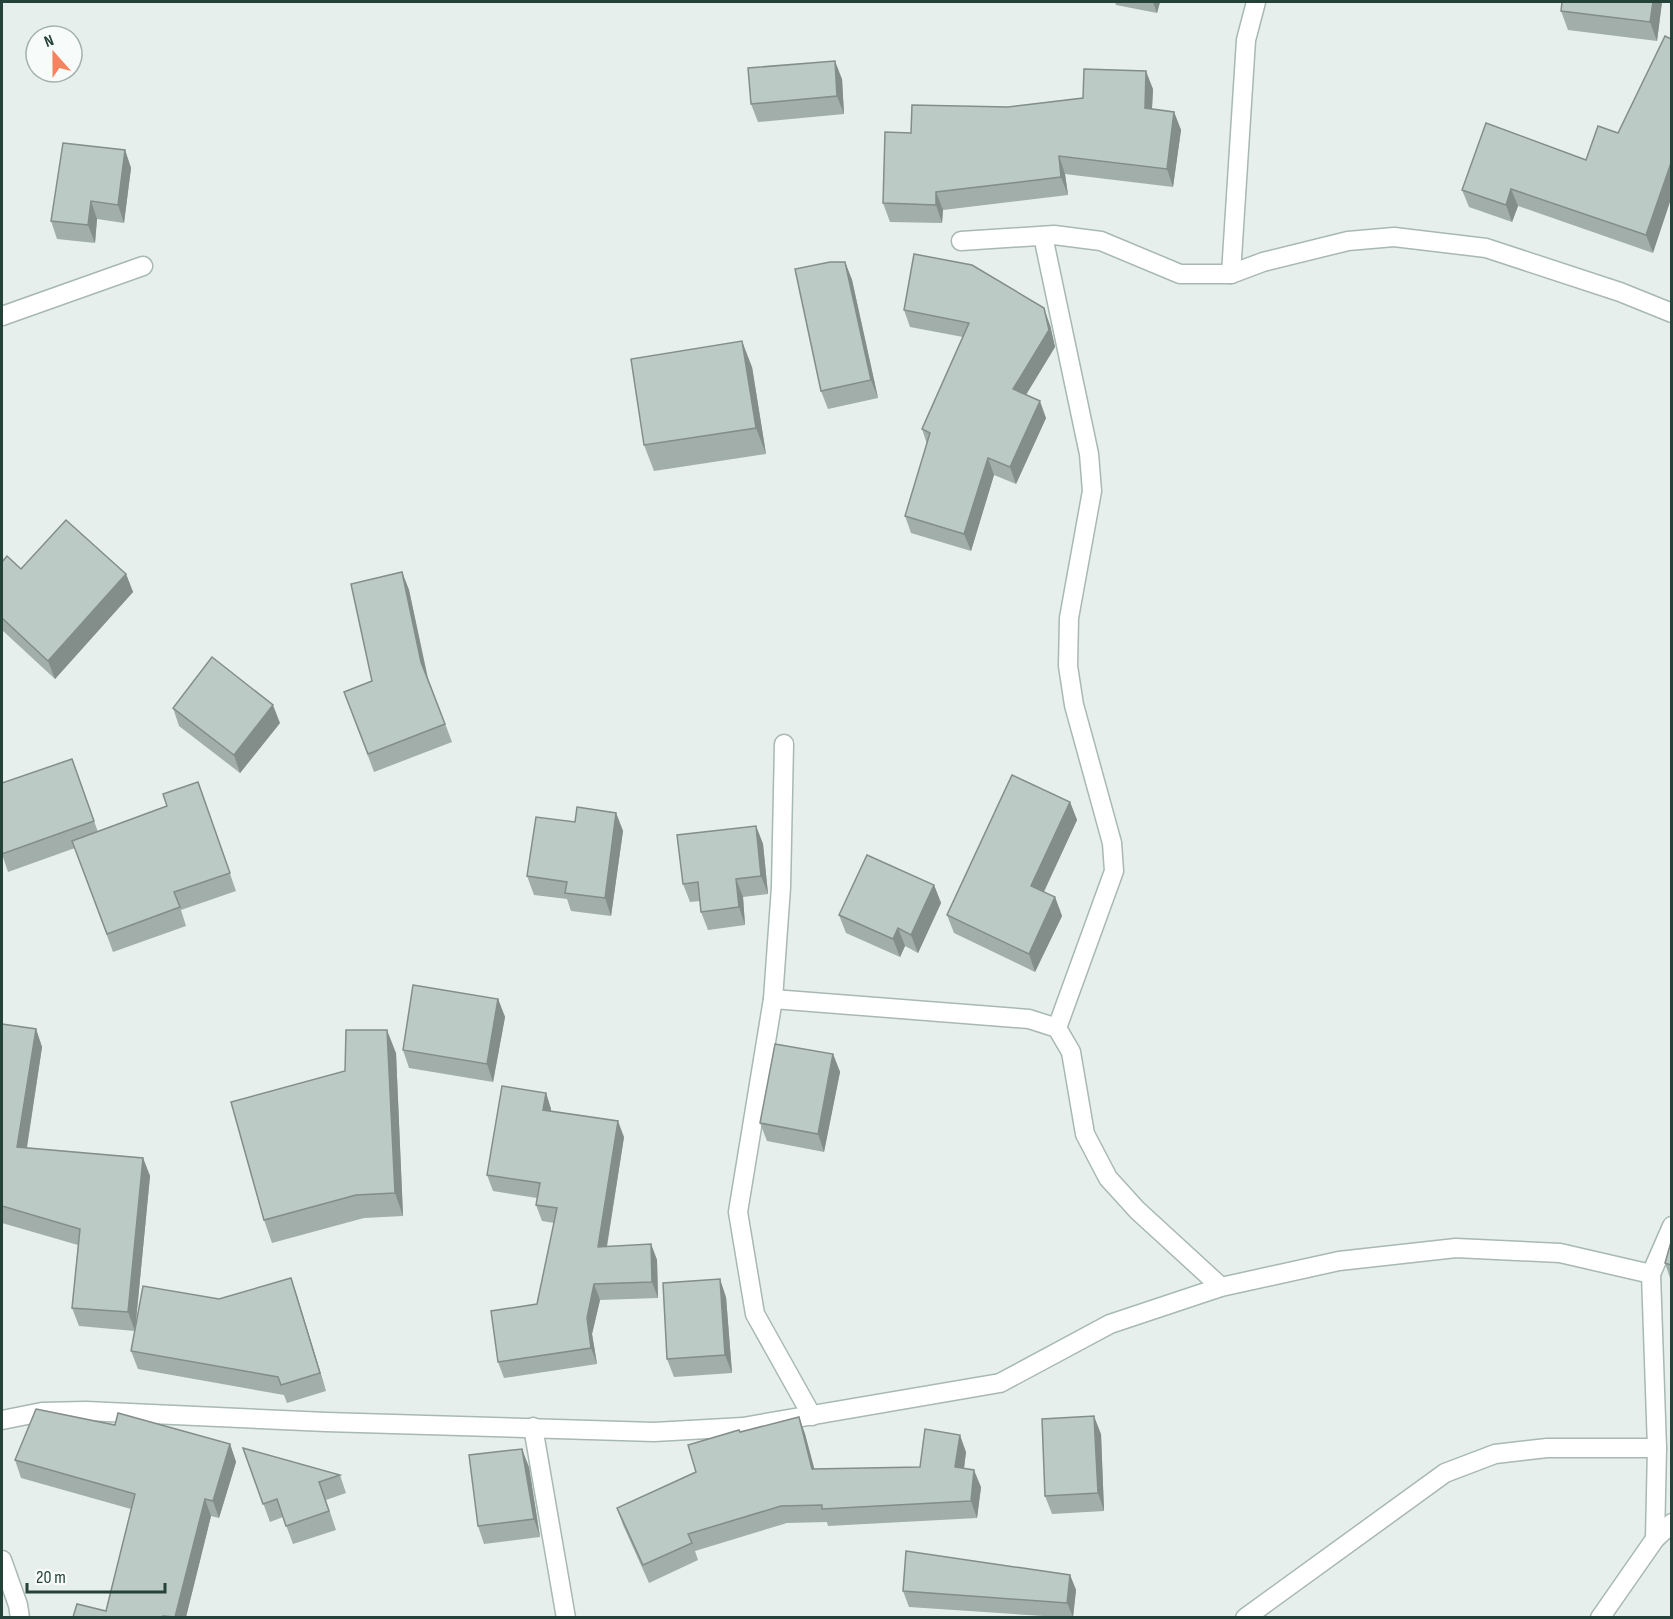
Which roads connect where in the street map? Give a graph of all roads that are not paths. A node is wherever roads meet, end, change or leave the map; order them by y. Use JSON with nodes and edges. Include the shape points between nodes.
{"nodes":[{"id":1,"x":1256,"y":2,"type":"edge"},
{"id":2,"x":1043,"y":236,"type":"junction"},
{"id":3,"x":961,"y":241,"type":"dead end"},
{"id":4,"x":143,"y":267,"type":"dead end"},
{"id":5,"x":1231,"y":274,"type":"junction"},
{"id":6,"x":1671,"y":313,"type":"edge"},
{"id":7,"x":2,"y":316,"type":"edge"},
{"id":8,"x":784,"y":744,"type":"dead end"},
{"id":9,"x":773,"y":999,"type":"junction"},
{"id":10,"x":1057,"y":1028,"type":"junction"},
{"id":11,"x":1671,"y":1226,"type":"edge"},
{"id":12,"x":1651,"y":1274,"type":"junction"},
{"id":13,"x":1221,"y":1287,"type":"junction"},
{"id":14,"x":812,"y":1416,"type":"junction"},
{"id":15,"x":2,"y":1420,"type":"edge"},
{"id":16,"x":533,"y":1427,"type":"junction"},
{"id":17,"x":1657,"y":1448,"type":"junction"},
{"id":18,"x":1671,"y":1523,"type":"edge"},
{"id":19,"x":1655,"y":1539,"type":"junction"},
{"id":20,"x":2,"y":1560,"type":"edge"},
{"id":21,"x":20,"y":1617,"type":"edge"},
{"id":22,"x":566,"y":1617,"type":"edge"},
{"id":23,"x":1245,"y":1617,"type":"edge"},
{"id":24,"x":1600,"y":1617,"type":"edge"}],
"edges":[{"from":1,"to":5,"type":"street","via":[[1246,39]]},
{"from":2,"to":3,"type":"street"},
{"from":2,"to":5,"type":"street","via":[[1101,242],[1179,274]]},
{"from":2,"to":10,"type":"street","via":[[1089,454],[1092,491],[1069,618],[1068,666],[1074,705],[1112,843],[1114,871]]},
{"from":4,"to":7,"type":"street"},
{"from":5,"to":6,"type":"street","via":[[1348,241],[1394,237],[1486,248]]},
{"from":8,"to":9,"type":"street","via":[[781,887]]},
{"from":9,"to":10,"type":"street","via":[[1029,1019]]},
{"from":9,"to":14,"type":"street","via":[[738,1212],[755,1314]]},
{"from":10,"to":13,"type":"street","via":[[1071,1052],[1085,1134],[1108,1178]]},
{"from":11,"to":12,"type":"street"},
{"from":12,"to":13,"type":"street","via":[[1560,1253],[1456,1248],[1339,1261]]},
{"from":12,"to":17,"type":"street"},
{"from":13,"to":14,"type":"street","via":[[1110,1324],[1000,1383]]},
{"from":14,"to":16,"type":"street","via":[[743,1427],[654,1432]]},
{"from":15,"to":16,"type":"street","via":[[42,1412],[86,1411]]},
{"from":16,"to":22,"type":"street"},
{"from":17,"to":19,"type":"street"},
{"from":17,"to":23,"type":"street","via":[[1505,1453],[1445,1473]]},
{"from":18,"to":19,"type":"street"},
{"from":19,"to":24,"type":"street"},
{"from":20,"to":21,"type":"street"}]}
